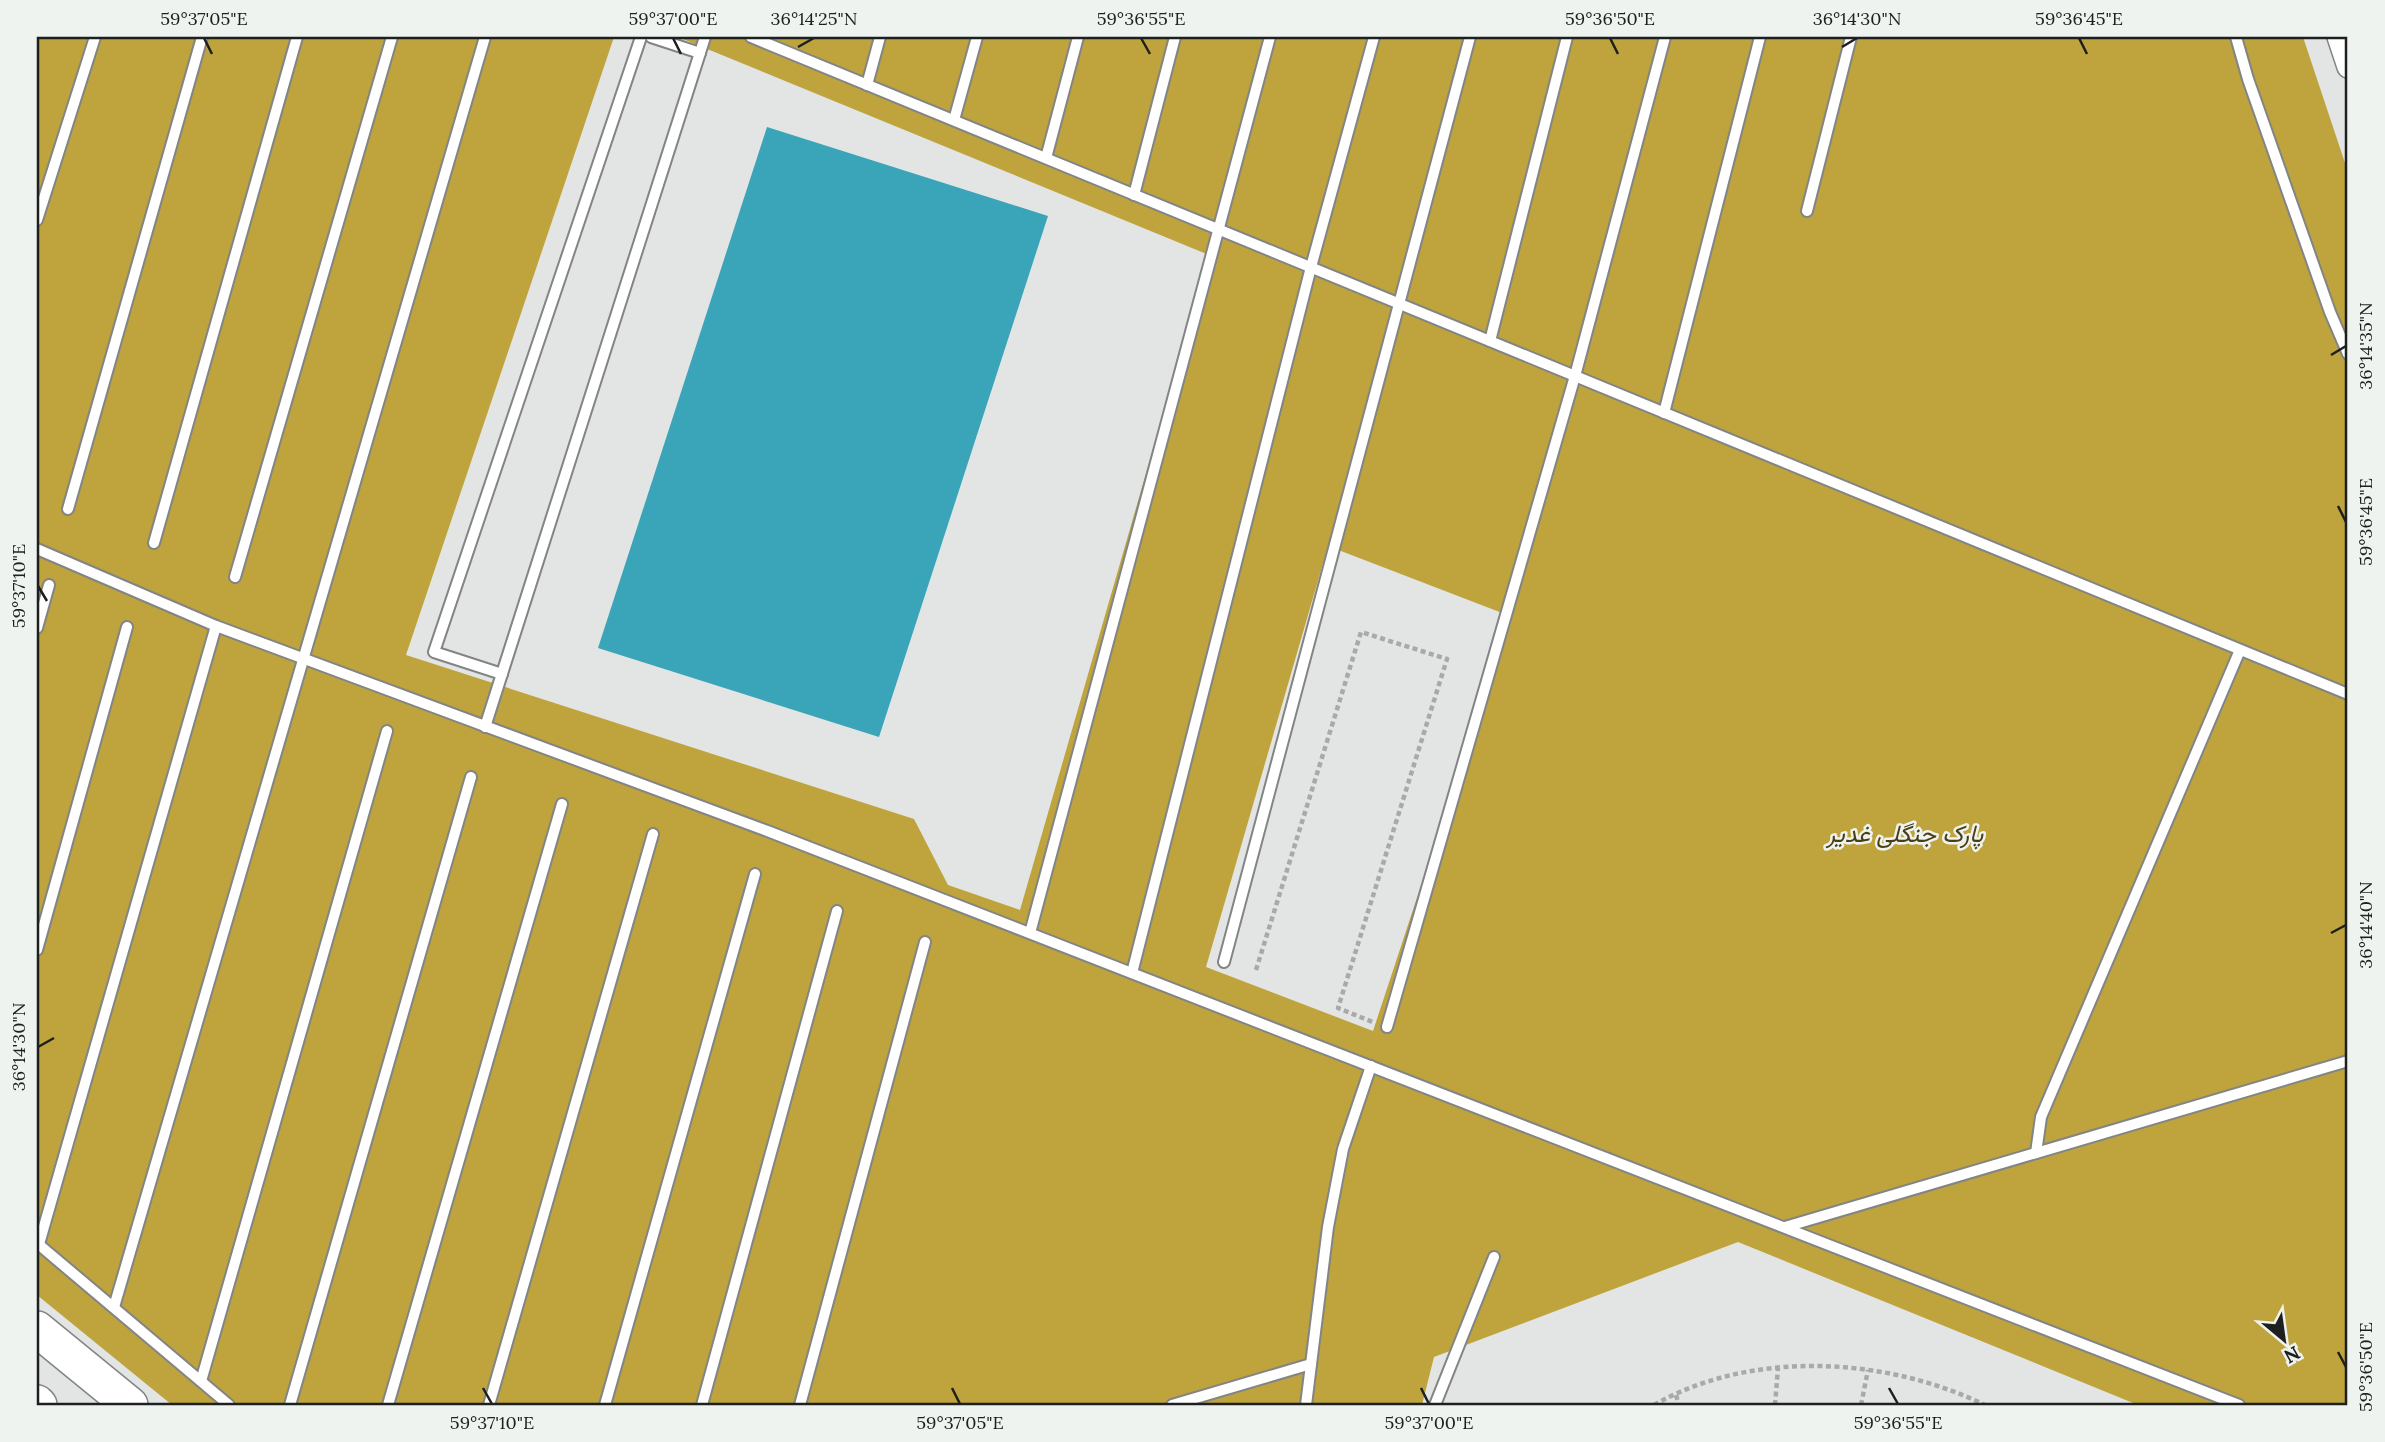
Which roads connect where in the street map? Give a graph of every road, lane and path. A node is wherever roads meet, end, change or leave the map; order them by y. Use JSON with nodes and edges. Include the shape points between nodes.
{"nodes":[{"id":1,"x":95,"y":37,"type":"edge"},
{"id":2,"x":202,"y":37,"type":"edge"},
{"id":3,"x":297,"y":37,"type":"edge"},
{"id":4,"x":391,"y":37,"type":"edge"},
{"id":5,"x":485,"y":37,"type":"edge"},
{"id":6,"x":641,"y":37,"type":"edge"},
{"id":7,"x":651,"y":37,"type":"edge"},
{"id":8,"x":705,"y":37,"type":"edge"},
{"id":9,"x":751,"y":37,"type":"edge"},
{"id":10,"x":783,"y":37,"type":"edge"},
{"id":11,"x":880,"y":37,"type":"edge"},
{"id":12,"x":977,"y":37,"type":"edge"},
{"id":13,"x":1078,"y":37,"type":"edge"},
{"id":14,"x":1175,"y":37,"type":"edge"},
{"id":15,"x":1270,"y":37,"type":"edge"},
{"id":16,"x":1374,"y":37,"type":"edge"},
{"id":17,"x":1471,"y":37,"type":"edge"},
{"id":18,"x":1567,"y":37,"type":"edge"},
{"id":19,"x":1665,"y":37,"type":"edge"},
{"id":20,"x":1760,"y":37,"type":"edge"},
{"id":21,"x":1851,"y":37,"type":"edge"},
{"id":22,"x":2236,"y":37,"type":"edge"},
{"id":23,"x":2339,"y":37,"type":"edge"},
{"id":24,"x":780,"y":49,"type":"junction"},
{"id":25,"x":700,"y":53,"type":"junction"},
{"id":26,"x":2348,"y":67,"type":"edge"},
{"id":27,"x":867,"y":85,"type":"junction"},
{"id":28,"x":954,"y":120,"type":"junction"},
{"id":29,"x":1046,"y":158,"type":"junction"},
{"id":30,"x":1133,"y":195,"type":"junction"},
{"id":31,"x":1807,"y":211,"type":"dead end"},
{"id":32,"x":37,"y":220,"type":"edge"},
{"id":33,"x":1219,"y":229,"type":"junction"},
{"id":34,"x":1311,"y":267,"type":"junction"},
{"id":35,"x":1401,"y":304,"type":"junction"},
{"id":36,"x":1490,"y":341,"type":"junction"},
{"id":37,"x":2348,"y":354,"type":"edge"},
{"id":38,"x":1575,"y":376,"type":"junction"},
{"id":39,"x":1664,"y":413,"type":"junction"},
{"id":40,"x":68,"y":509,"type":"dead end"},
{"id":41,"x":154,"y":543,"type":"dead end"},
{"id":42,"x":37,"y":549,"type":"edge"},
{"id":43,"x":234,"y":577,"type":"dead end"},
{"id":44,"x":49,"y":585,"type":"dead end"},
{"id":45,"x":216,"y":626,"type":"junction"},
{"id":46,"x":127,"y":627,"type":"dead end"},
{"id":47,"x":37,"y":628,"type":"edge"},
{"id":48,"x":2240,"y":650,"type":"junction"},
{"id":49,"x":305,"y":661,"type":"junction"},
{"id":50,"x":502,"y":674,"type":"junction"},
{"id":51,"x":2348,"y":694,"type":"edge"},
{"id":52,"x":485,"y":727,"type":"junction"},
{"id":53,"x":387,"y":731,"type":"dead end"},
{"id":54,"x":471,"y":777,"type":"dead end"},
{"id":55,"x":562,"y":804,"type":"dead end"},
{"id":56,"x":653,"y":834,"type":"dead end"},
{"id":57,"x":755,"y":874,"type":"dead end"},
{"id":58,"x":836,"y":911,"type":"dead end"},
{"id":59,"x":1030,"y":933,"type":"junction"},
{"id":60,"x":925,"y":942,"type":"dead end"},
{"id":61,"x":37,"y":950,"type":"edge"},
{"id":62,"x":1224,"y":962,"type":"dead end"},
{"id":63,"x":1256,"y":970,"type":"dead end"},
{"id":64,"x":1132,"y":973,"type":"junction"},
{"id":65,"x":1387,"y":1027,"type":"joint"},
{"id":66,"x":2348,"y":1061,"type":"edge"},
{"id":67,"x":1371,"y":1066,"type":"junction"},
{"id":68,"x":2036,"y":1153,"type":"junction"},
{"id":69,"x":1785,"y":1227,"type":"junction"},
{"id":70,"x":38,"y":1244,"type":"edge"},
{"id":71,"x":1494,"y":1257,"type":"dead end"},
{"id":72,"x":114,"y":1307,"type":"junction"},
{"id":73,"x":37,"y":1329,"type":"edge"},
{"id":74,"x":1311,"y":1364,"type":"junction"},
{"id":75,"x":1778,"y":1368,"type":"junction"},
{"id":76,"x":1868,"y":1370,"type":"junction"},
{"id":77,"x":201,"y":1381,"type":"junction"},
{"id":78,"x":1676,"y":1395,"type":"junction"},
{"id":79,"x":130,"y":1405,"type":"edge"},
{"id":80,"x":229,"y":1405,"type":"edge"},
{"id":81,"x":290,"y":1405,"type":"edge"},
{"id":82,"x":388,"y":1405,"type":"edge"},
{"id":83,"x":489,"y":1405,"type":"edge"},
{"id":84,"x":605,"y":1405,"type":"edge"},
{"id":85,"x":702,"y":1405,"type":"edge"},
{"id":86,"x":800,"y":1405,"type":"edge"},
{"id":87,"x":1172,"y":1405,"type":"edge"},
{"id":88,"x":1306,"y":1405,"type":"edge"},
{"id":89,"x":1435,"y":1405,"type":"edge"},
{"id":90,"x":1654,"y":1405,"type":"edge"},
{"id":91,"x":1679,"y":1405,"type":"edge"},
{"id":92,"x":1775,"y":1405,"type":"edge"},
{"id":93,"x":1861,"y":1405,"type":"edge"},
{"id":94,"x":1985,"y":1405,"type":"edge"},
{"id":95,"x":2239,"y":1405,"type":"edge"}],
"edges":[{"from":1,"to":32,"type":"lane"},
{"from":2,"to":40,"type":"lane"},
{"from":3,"to":41,"type":"lane"},
{"from":4,"to":43,"type":"lane"},
{"from":5,"to":49,"type":"lane"},
{"from":6,"to":50,"type":"lane","via":[[434,652]]},
{"from":7,"to":25,"type":"lane"},
{"from":8,"to":25,"type":"lane"},
{"from":9,"to":24,"type":"lane"},
{"from":10,"to":24,"type":"lane"},
{"from":11,"to":27,"type":"lane"},
{"from":12,"to":28,"type":"lane"},
{"from":13,"to":29,"type":"lane"},
{"from":14,"to":30,"type":"lane"},
{"from":15,"to":33,"type":"lane"},
{"from":16,"to":34,"type":"lane"},
{"from":17,"to":35,"type":"lane"},
{"from":18,"to":36,"type":"lane"},
{"from":19,"to":38,"type":"lane"},
{"from":20,"to":39,"type":"lane"},
{"from":21,"to":31,"type":"lane"},
{"from":22,"to":37,"type":"lane"},
{"from":23,"to":26,"type":"street"},
{"from":24,"to":27,"type":"lane"},
{"from":25,"to":50,"type":"lane"},
{"from":27,"to":28,"type":"lane"},
{"from":28,"to":29,"type":"lane"},
{"from":29,"to":30,"type":"lane"},
{"from":30,"to":33,"type":"lane"},
{"from":33,"to":34,"type":"lane"},
{"from":33,"to":59,"type":"lane"},
{"from":34,"to":35,"type":"lane"},
{"from":34,"to":64,"type":"lane"},
{"from":35,"to":36,"type":"lane"},
{"from":35,"to":62,"type":"lane"},
{"from":36,"to":38,"type":"lane"},
{"from":38,"to":39,"type":"lane"},
{"from":38,"to":65,"type":"lane"},
{"from":39,"to":48,"type":"lane"},
{"from":42,"to":45,"type":"lane"},
{"from":44,"to":47,"type":"lane"},
{"from":45,"to":49,"type":"lane"},
{"from":45,"to":70,"type":"lane"},
{"from":46,"to":61,"type":"lane"},
{"from":48,"to":51,"type":"lane"},
{"from":48,"to":68,"type":"lane","via":[[2041,1117]]},
{"from":49,"to":52,"type":"lane"},
{"from":49,"to":72,"type":"lane"},
{"from":50,"to":52,"type":"lane"},
{"from":52,"to":59,"type":"lane"},
{"from":53,"to":77,"type":"lane"},
{"from":54,"to":81,"type":"lane"},
{"from":55,"to":82,"type":"lane"},
{"from":56,"to":83,"type":"lane"},
{"from":57,"to":84,"type":"lane"},
{"from":58,"to":85,"type":"lane"},
{"from":59,"to":64,"type":"lane"},
{"from":60,"to":86,"type":"lane"},
{"from":63,"to":65,"type":"path","via":[[1361,632],[1447,659],[1338,1008]]},
{"from":64,"to":67,"type":"lane"},
{"from":66,"to":68,"type":"lane"},
{"from":67,"to":69,"type":"lane"},
{"from":67,"to":74,"type":"lane","via":[[1343,1149]]},
{"from":68,"to":69,"type":"lane"},
{"from":69,"to":95,"type":"lane"},
{"from":70,"to":72,"type":"lane"},
{"from":71,"to":89,"type":"lane"},
{"from":72,"to":77,"type":"lane"},
{"from":73,"to":79,"type":"highway"},
{"from":74,"to":87,"type":"lane"},
{"from":74,"to":88,"type":"lane"},
{"from":75,"to":76,"type":"path"},
{"from":75,"to":78,"type":"path","via":[[1741,1374]]},
{"from":75,"to":92,"type":"path"},
{"from":76,"to":93,"type":"path"},
{"from":76,"to":94,"type":"path","via":[[1925,1380]]},
{"from":77,"to":80,"type":"lane"},
{"from":78,"to":90,"type":"path"},
{"from":78,"to":91,"type":"path"}]}
